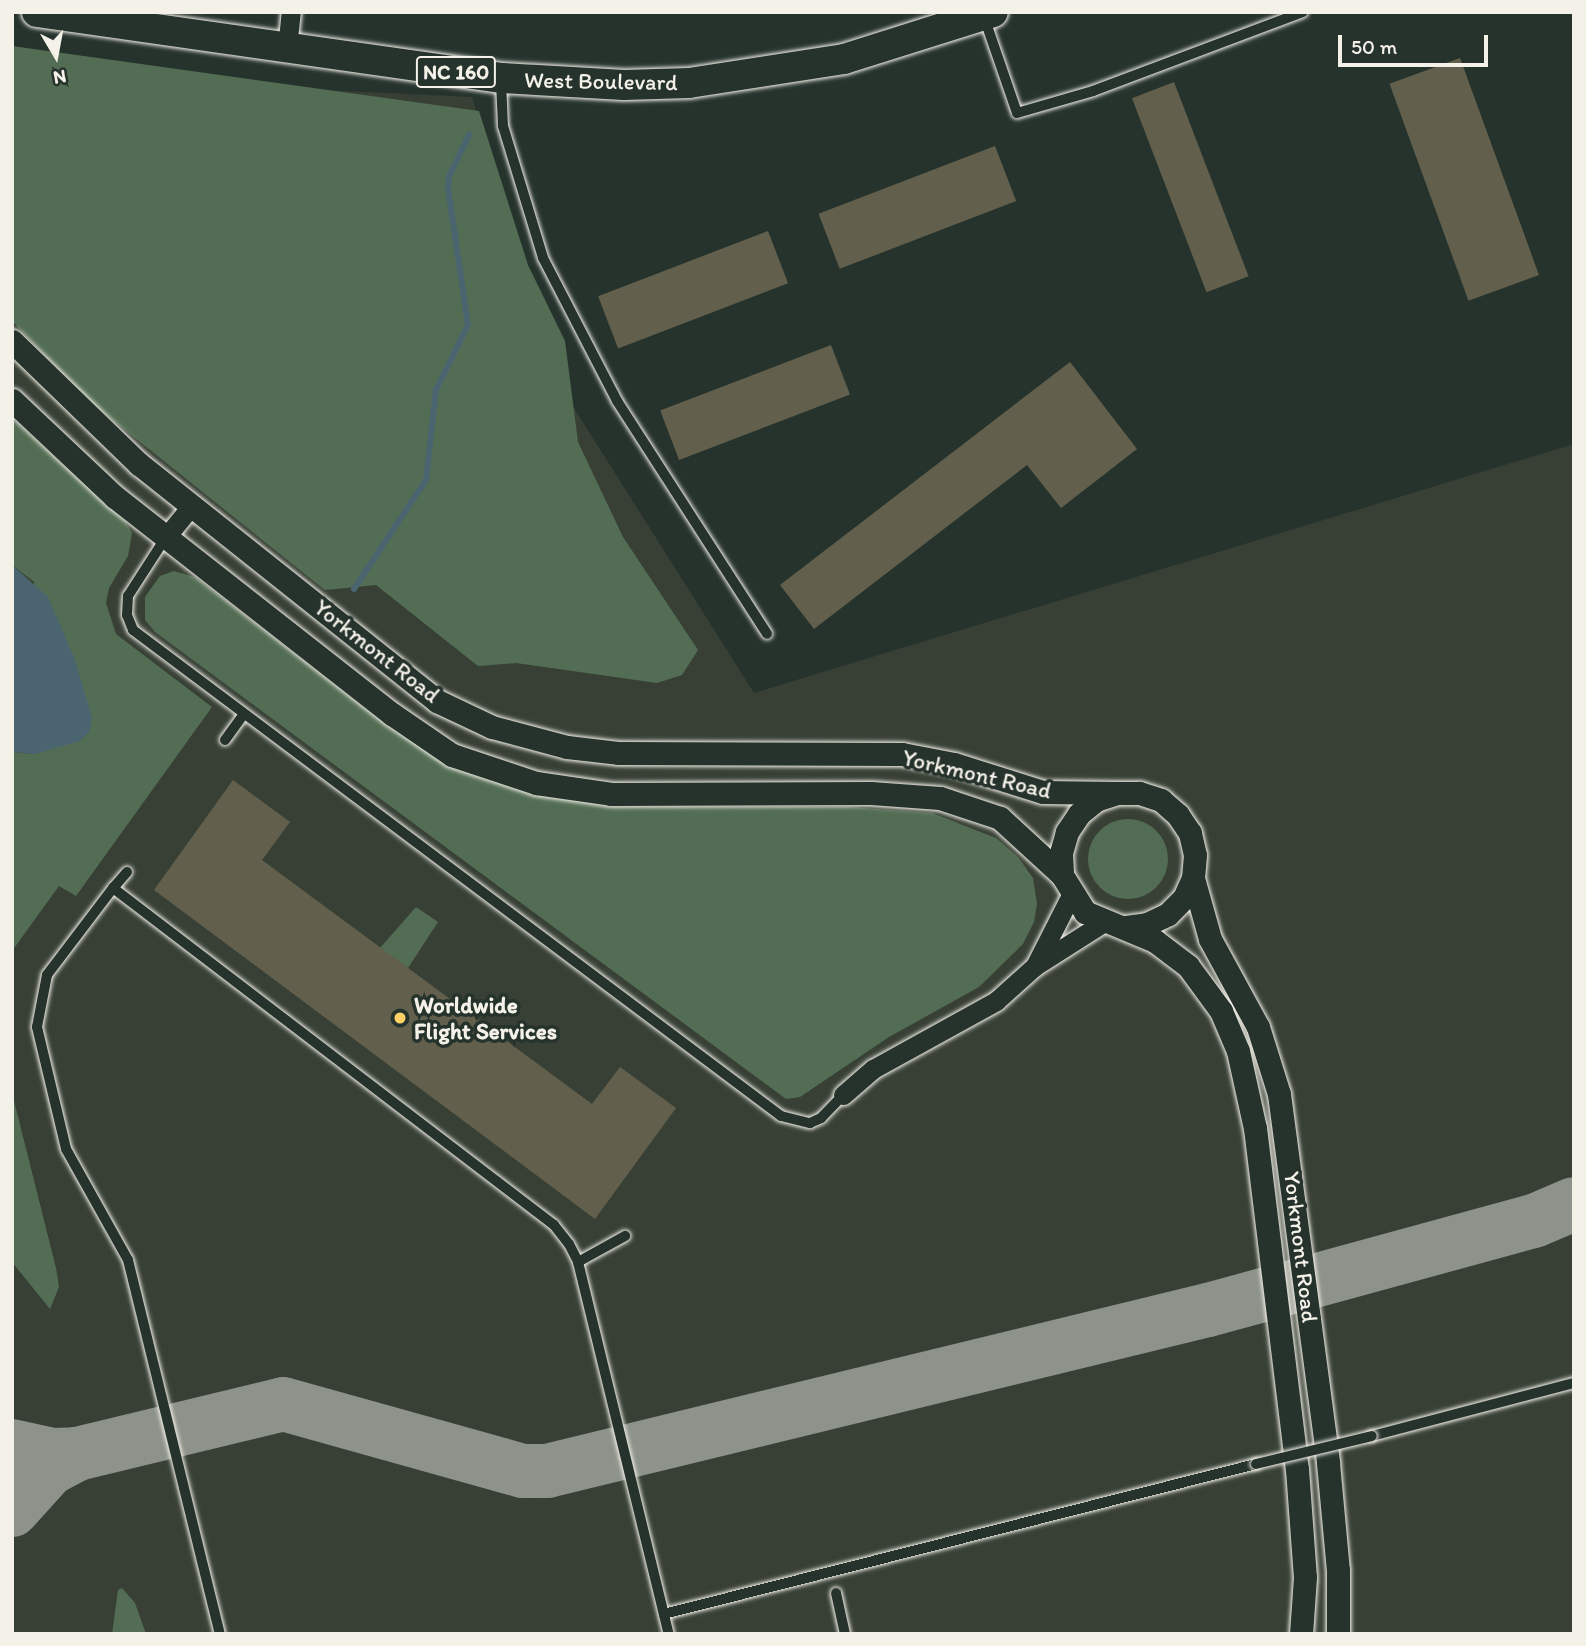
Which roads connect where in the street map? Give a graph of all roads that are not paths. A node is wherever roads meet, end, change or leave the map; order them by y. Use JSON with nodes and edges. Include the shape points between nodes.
{"nodes":[{"id":1,"x":37,"y":12,"type":"edge"},
{"id":2,"x":291,"y":12,"type":"edge"},
{"id":3,"x":1303,"y":12,"type":"edge"},
{"id":4,"x":989,"y":14,"type":"edge"},
{"id":5,"x":287,"y":48,"type":"junction"},
{"id":6,"x":502,"y":78,"type":"junction"},
{"id":7,"x":12,"y":341,"type":"edge"},
{"id":8,"x":12,"y":400,"type":"edge"},
{"id":9,"x":192,"y":505,"type":"junction"},
{"id":10,"x":166,"y":537,"type":"junction"},
{"id":11,"x":766,"y":634,"type":"dead end"},
{"id":12,"x":244,"y":714,"type":"junction"},
{"id":13,"x":225,"y":740,"type":"dead end"},
{"id":14,"x":1117,"y":793,"type":"junction"},
{"id":15,"x":127,"y":872,"type":"dead end"},
{"id":16,"x":1193,"y":878,"type":"junction"},
{"id":17,"x":1067,"y":885,"type":"junction"},
{"id":18,"x":113,"y":888,"type":"junction"},
{"id":19,"x":1115,"y":925,"type":"junction"},
{"id":20,"x":1035,"y":966,"type":"junction"},
{"id":21,"x":843,"y":1095,"type":"joint"},
{"id":22,"x":625,"y":1236,"type":"dead end"},
{"id":23,"x":578,"y":1262,"type":"junction"},
{"id":24,"x":1574,"y":1383,"type":"edge"},
{"id":25,"x":836,"y":1593,"type":"dead end"},
{"id":26,"x":664,"y":1614,"type":"junction"},
{"id":27,"x":220,"y":1634,"type":"edge"},
{"id":28,"x":669,"y":1634,"type":"edge"},
{"id":29,"x":845,"y":1634,"type":"edge"},
{"id":30,"x":1301,"y":1634,"type":"edge"},
{"id":31,"x":1339,"y":1634,"type":"edge"}],
"edges":[{"from":1,"to":5,"type":"main road","name":"West Boulevard","number":"NC 160"},
{"from":2,"to":5,"type":"street"},
{"from":3,"to":4,"type":"lane","via":[[1093,91],[1017,113]]},
{"from":4,"to":6,"type":"main road","name":"West Boulevard","number":"NC 160","via":[[844,59],[765,74],[624,86]]},
{"from":5,"to":6,"type":"main road","name":"West Boulevard","number":"NC 160"},
{"from":6,"to":11,"type":"lane","via":[[503,125],[543,258],[617,401]]},
{"from":7,"to":9,"type":"street","name":"Yorkmont Road","via":[[82,414]]},
{"from":8,"to":10,"type":"street","name":"Yorkmont Road","via":[[87,472]]},
{"from":9,"to":10,"type":"street"},
{"from":9,"to":14,"type":"street","name":"Yorkmont Road","via":[[437,701],[492,727],[567,747],[618,753],[902,754],[954,764],[1043,792]]},
{"from":10,"to":12,"type":"lane","via":[[128,596],[127,615],[133,630]]},
{"from":10,"to":17,"type":"street","name":"Yorkmont Road","via":[[423,737],[475,765],[536,783],[611,794],[871,793],[940,798],[1000,818]]},
{"from":12,"to":13,"type":"lane"},
{"from":12,"to":21,"type":"lane","via":[[781,1116],[810,1122],[821,1118]]},
{"from":14,"to":16,"type":"street","name":"Yorkmont Road","via":[[1150,797],[1178,814],[1190,833],[1195,855]]},
{"from":14,"to":17,"type":"street","name":"Yorkmont Road","via":[[1096,800],[1067,832],[1061,853]]},
{"from":15,"to":18,"type":"lane"},
{"from":16,"to":19,"type":"street","via":[[1184,898],[1167,914],[1147,924]]},
{"from":16,"to":31,"type":"street","name":"Yorkmont Road","via":[[1210,939],[1258,1027],[1279,1094],[1328,1462]]},
{"from":17,"to":19,"type":"street","name":"Yorkmont Road","via":[[1085,912]]},
{"from":17,"to":20,"type":"street"},
{"from":18,"to":23,"type":"lane","via":[[554,1225]]},
{"from":18,"to":27,"type":"lane","via":[[47,975],[37,1027],[66,1149],[128,1260]]},
{"from":19,"to":20,"type":"street"},
{"from":19,"to":30,"type":"street","name":"Yorkmont Road","via":[[1172,953],[1199,979],[1221,1011],[1245,1075],[1297,1469],[1305,1577]]},
{"from":20,"to":21,"type":"street","via":[[996,1001],[873,1069]]},
{"from":22,"to":23,"type":"lane"},
{"from":23,"to":26,"type":"lane"},
{"from":24,"to":26,"type":"lane","bridge":true},
{"from":25,"to":29,"type":"lane"},
{"from":26,"to":28,"type":"lane"}]}
